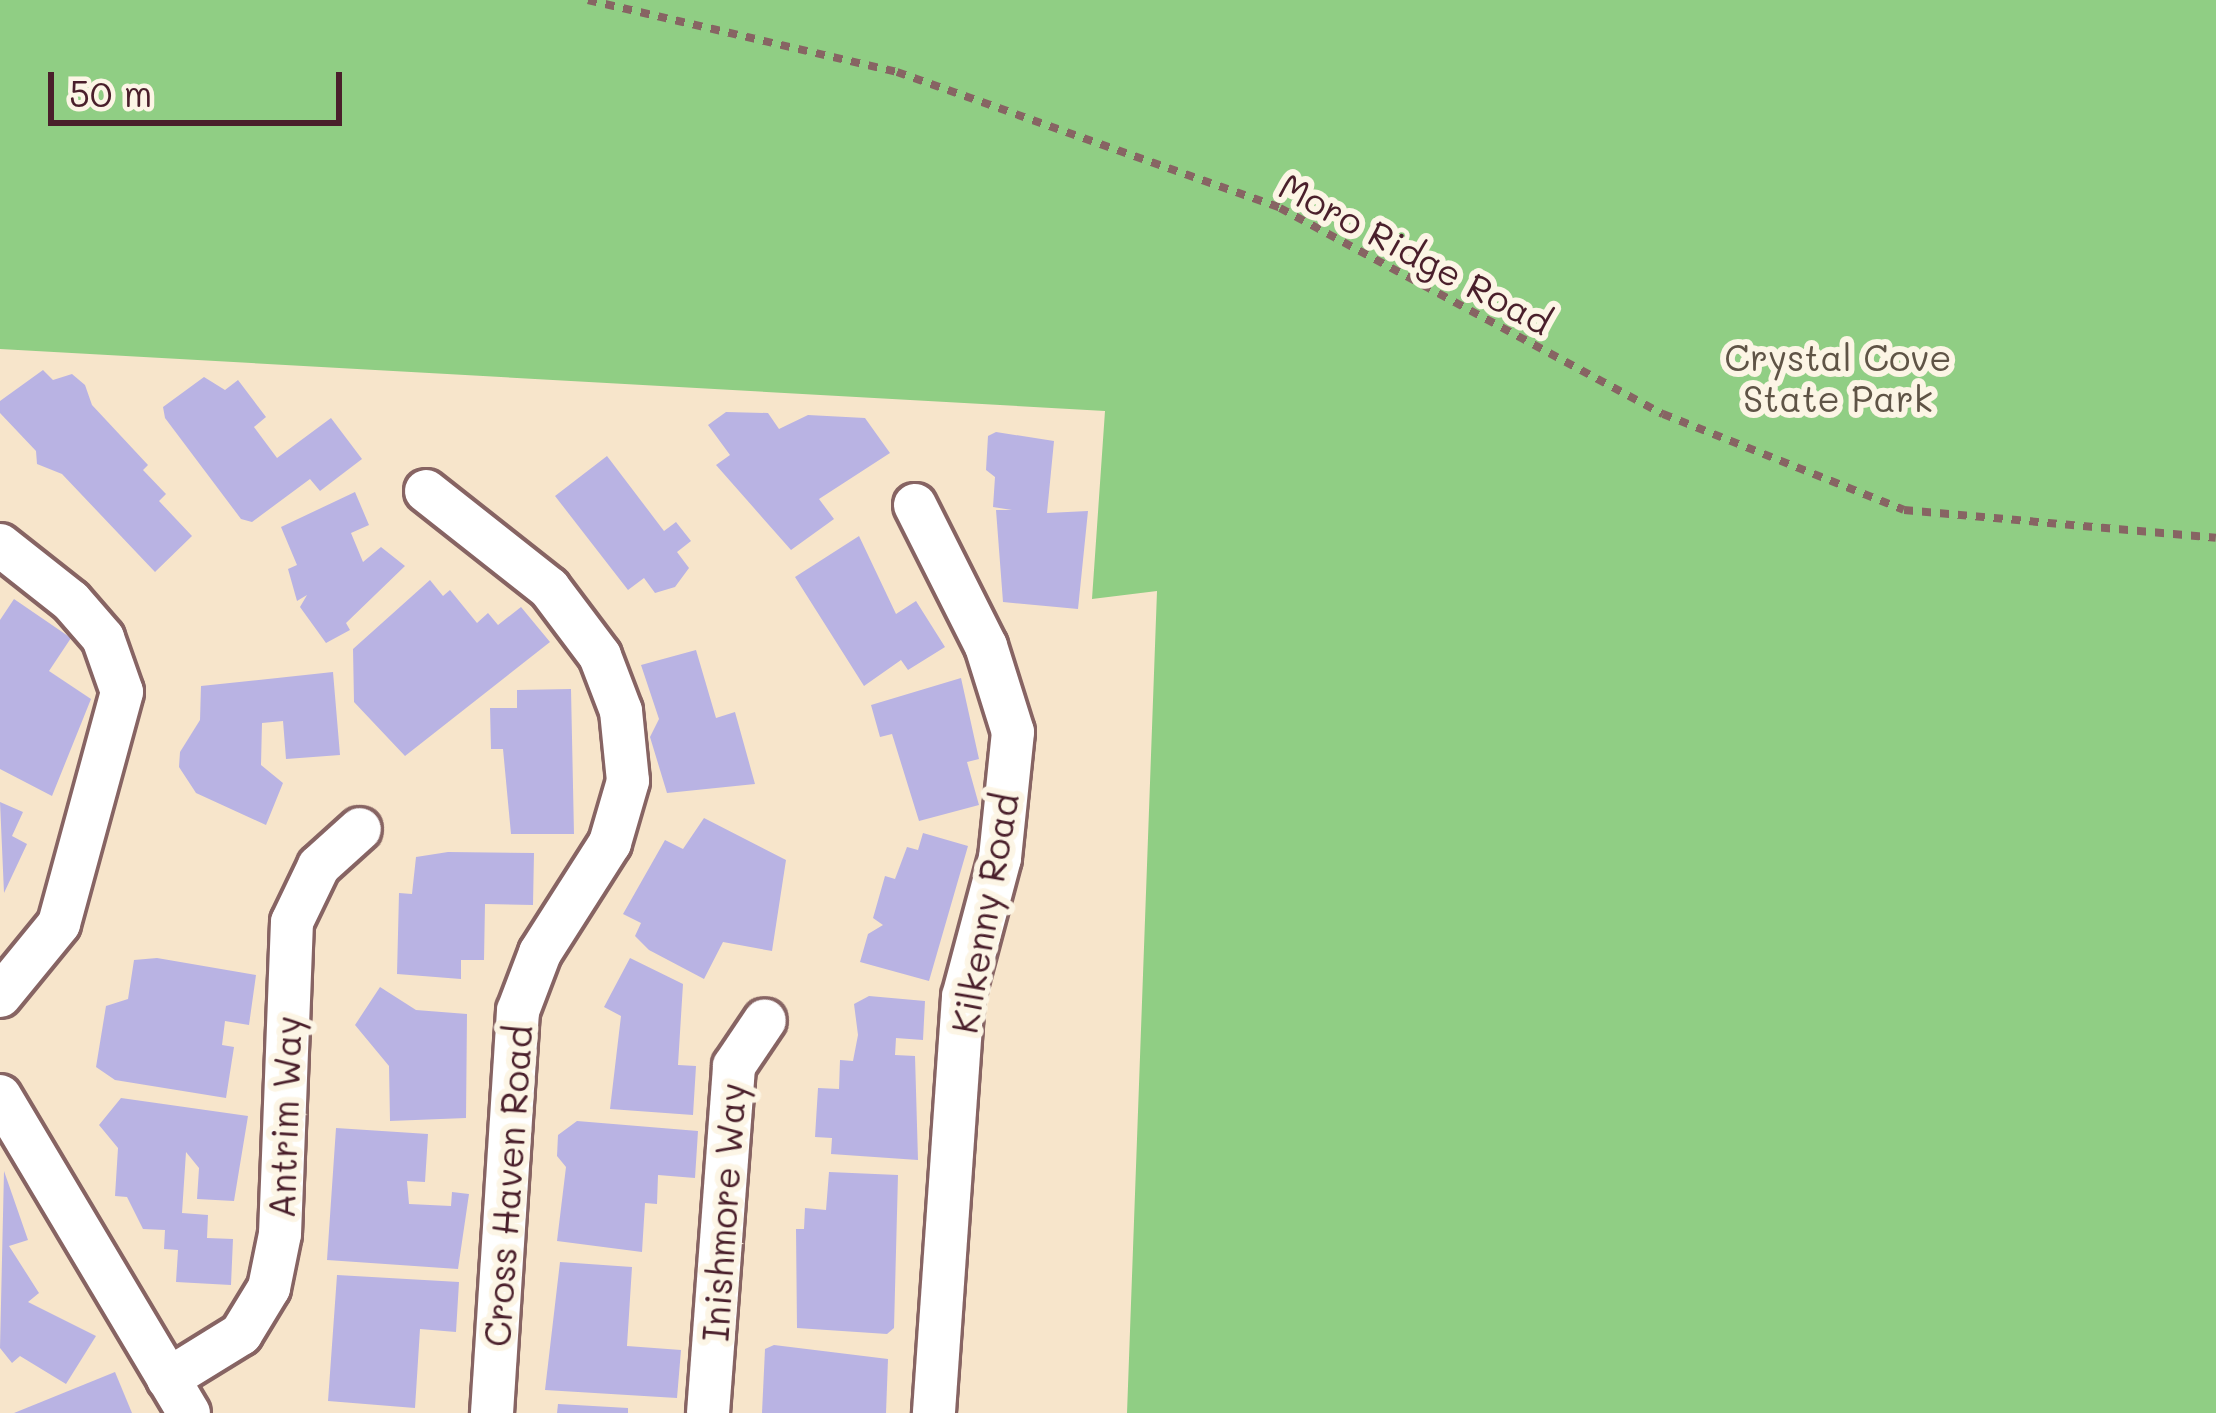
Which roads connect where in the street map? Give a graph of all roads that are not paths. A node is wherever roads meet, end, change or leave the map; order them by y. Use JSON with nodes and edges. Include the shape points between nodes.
{"nodes":[{"id":1,"x":427,"y":491,"type":"dead end"},
{"id":2,"x":915,"y":506,"type":"dead end"},
{"id":3,"x":0,"y":545,"type":"edge"},
{"id":4,"x":360,"y":829,"type":"dead end"},
{"id":5,"x":0,"y":996,"type":"edge"},
{"id":6,"x":764,"y":1020,"type":"dead end"},
{"id":7,"x":0,"y":1096,"type":"edge"},
{"id":8,"x":179,"y":1396,"type":"edge"},
{"id":9,"x":493,"y":1413,"type":"edge"},
{"id":10,"x":708,"y":1413,"type":"edge"},
{"id":11,"x":934,"y":1413,"type":"edge"}],
"edges":[{"from":1,"to":9,"type":"street","name":"Cross Haven Road","via":[[550,588],[600,656],[621,711],[628,781],[610,843],[540,953],[518,1011]]},
{"from":2,"to":11,"type":"street","name":"Kilkenny Road","via":[[986,646],[1013,732],[1000,858],[963,997]]},
{"from":3,"to":5,"type":"street","via":[[71,601],[103,638],[122,692],[59,924]]},
{"from":4,"to":8,"type":"street","name":"Antrim Way","via":[[319,866],[292,922],[280,1234],[269,1288],[241,1334]]},
{"from":6,"to":10,"type":"street","name":"Inishmore Way","via":[[734,1066]]},
{"from":7,"to":8,"type":"street"}]}
